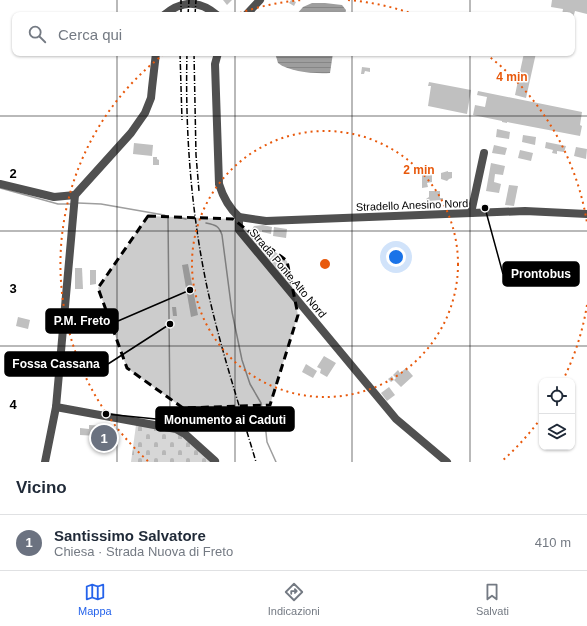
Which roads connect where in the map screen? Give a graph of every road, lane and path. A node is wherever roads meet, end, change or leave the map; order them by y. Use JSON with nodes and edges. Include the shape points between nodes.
{"nodes":[{"id":1,"x":260,"y":0,"type":"edge"},
{"id":2,"x":168,"y":12,"type":"edge"},
{"id":3,"x":213,"y":12,"type":"edge"},
{"id":4,"x":249,"y":12,"type":"edge"},
{"id":5,"x":156,"y":56,"type":"edge"},
{"id":6,"x":217,"y":56,"type":"edge"},
{"id":7,"x":484,"y":153,"type":"dead end"},
{"id":8,"x":0,"y":184,"type":"edge"},
{"id":9,"x":75,"y":195,"type":"junction"},
{"id":10,"x":471,"y":214,"type":"junction"},
{"id":11,"x":587,"y":214,"type":"edge"},
{"id":12,"x":239,"y":217,"type":"junction"},
{"id":13,"x":56,"y":407,"type":"junction"},
{"id":14,"x":215,"y":461,"type":"dead end"},
{"id":15,"x":45,"y":462,"type":"edge"},
{"id":16,"x":447,"y":462,"type":"edge"}],
"edges":[{"from":1,"to":4,"type":"street"},
{"from":2,"to":3,"type":"street","via":[[191,2],[204,5]]},
{"from":5,"to":9,"type":"street","via":[[151,98],[145,113],[131,133]]},
{"from":6,"to":12,"type":"street","name":"Strada Ponte Alto Nord","via":[[215,64],[219,184],[231,210]]},
{"from":7,"to":10,"type":"street"},
{"from":8,"to":9,"type":"street","via":[[54,197]]},
{"from":9,"to":13,"type":"street"},
{"from":10,"to":11,"type":"street","name":"Stradello Anesino Nord","via":[[542,211]]},
{"from":10,"to":12,"type":"street","name":"Stradello Anesino Nord","via":[[266,221]]},
{"from":12,"to":16,"type":"street","name":"Strada Ponte Alto Nord","via":[[239,230],[396,419]]},
{"from":13,"to":14,"type":"street","via":[[176,429]]},
{"from":13,"to":15,"type":"street"}]}
